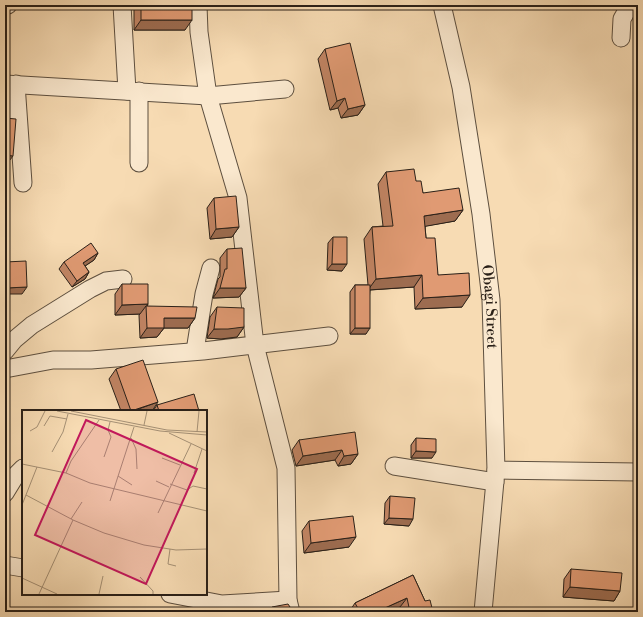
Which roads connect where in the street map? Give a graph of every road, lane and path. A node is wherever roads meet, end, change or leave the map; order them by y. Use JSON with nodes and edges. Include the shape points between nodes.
{"nodes":[{"id":1,"x":122,"y":5,"type":"edge"},
{"id":2,"x":198,"y":5,"type":"edge"},
{"id":3,"x":442,"y":5,"type":"edge"},
{"id":4,"x":630,"y":5,"type":"edge"},
{"id":5,"x":622,"y":38,"type":"dead end"},
{"id":6,"x":10,"y":84,"type":"edge"},
{"id":7,"x":285,"y":89,"type":"dead end"},
{"id":8,"x":133,"y":91,"type":"junction"},
{"id":9,"x":208,"y":96,"type":"junction"},
{"id":10,"x":139,"y":163,"type":"dead end"},
{"id":11,"x":23,"y":183,"type":"dead end"},
{"id":12,"x":211,"y":268,"type":"dead end"},
{"id":13,"x":123,"y":279,"type":"dead end"},
{"id":14,"x":329,"y":336,"type":"dead end"},
{"id":15,"x":255,"y":345,"type":"junction"},
{"id":16,"x":5,"y":351,"type":"edge"},
{"id":17,"x":195,"y":351,"type":"junction"},
{"id":18,"x":5,"y":369,"type":"edge"},
{"id":19,"x":394,"y":466,"type":"dead end"},
{"id":20,"x":22,"y":469,"type":"edge"},
{"id":21,"x":638,"y":472,"type":"edge"},
{"id":22,"x":495,"y":476,"type":"junction"},
{"id":23,"x":5,"y":493,"type":"edge"},
{"id":24,"x":5,"y":565,"type":"edge"},
{"id":25,"x":22,"y":568,"type":"edge"},
{"id":26,"x":175,"y":595,"type":"edge"},
{"id":27,"x":289,"y":606,"type":"edge"},
{"id":28,"x":483,"y":612,"type":"edge"}],
"edges":[{"from":1,"to":8,"type":"street"},
{"from":2,"to":9,"type":"street"},
{"from":3,"to":22,"type":"street","name":"Obagi Street","via":[[461,87],[489,277]]},
{"from":4,"to":5,"type":"street","via":[[622,19]]},
{"from":6,"to":8,"type":"street"},
{"from":6,"to":11,"type":"street"},
{"from":7,"to":9,"type":"street"},
{"from":8,"to":9,"type":"street"},
{"from":8,"to":10,"type":"street"},
{"from":9,"to":15,"type":"street","via":[[238,198]]},
{"from":12,"to":17,"type":"street"},
{"from":13,"to":16,"type":"street","via":[[106,281],[90,289],[32,325]]},
{"from":14,"to":15,"type":"street"},
{"from":15,"to":17,"type":"street"},
{"from":15,"to":27,"type":"street","via":[[286,468]]},
{"from":17,"to":18,"type":"street","via":[[91,360],[53,360]]},
{"from":19,"to":22,"type":"street"},
{"from":20,"to":23,"type":"street"},
{"from":21,"to":22,"type":"street"},
{"from":22,"to":28,"type":"street","name":"Obagi Street"},
{"from":24,"to":25,"type":"street"},
{"from":26,"to":27,"type":"street","via":[[222,604]]}]}
